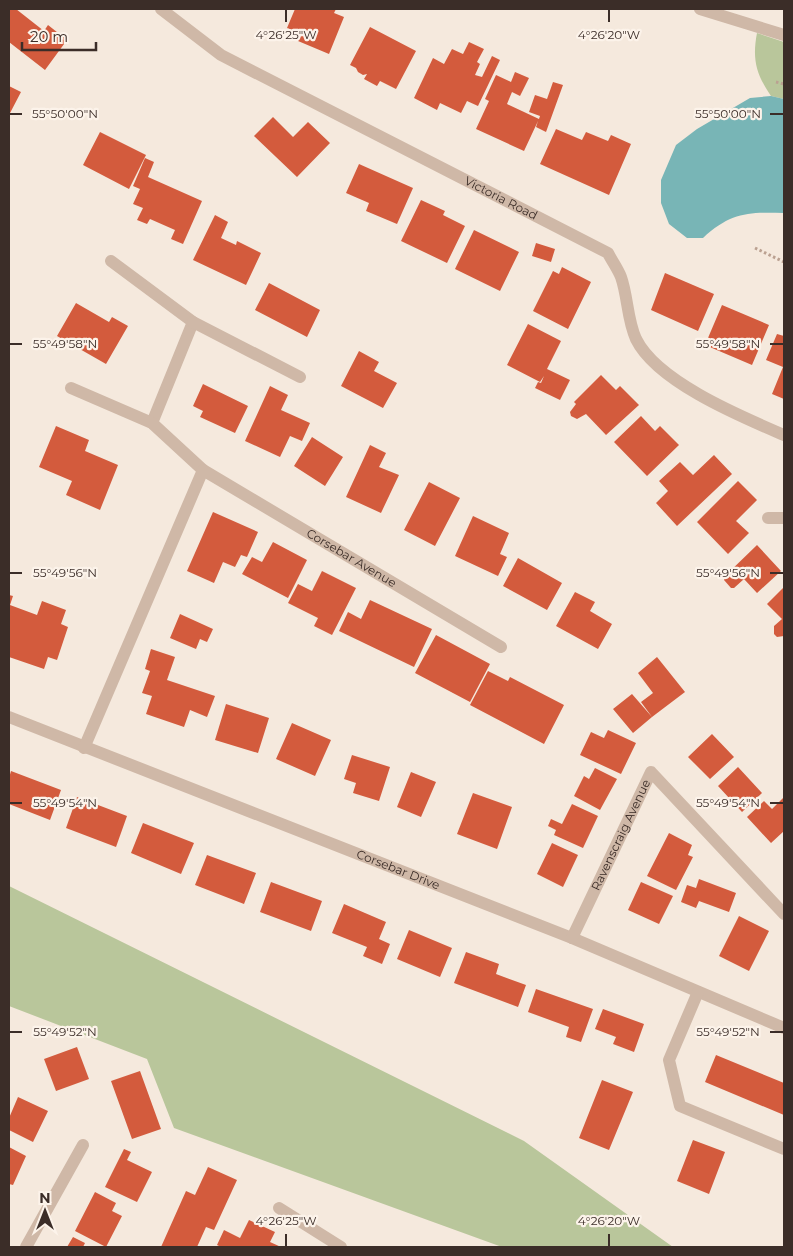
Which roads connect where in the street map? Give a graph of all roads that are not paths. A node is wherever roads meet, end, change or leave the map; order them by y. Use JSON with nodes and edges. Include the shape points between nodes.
{"nodes":[{"id":1,"x":161,"y":9,"type":"edge"},
{"id":2,"x":700,"y":9,"type":"edge"},
{"id":3,"x":784,"y":35,"type":"edge"},
{"id":4,"x":111,"y":261,"type":"dead end"},
{"id":5,"x":193,"y":322,"type":"junction"},
{"id":6,"x":300,"y":377,"type":"dead end"},
{"id":7,"x":72,"y":388,"type":"dead end"},
{"id":8,"x":152,"y":423,"type":"junction"},
{"id":9,"x":784,"y":435,"type":"edge"},
{"id":10,"x":203,"y":470,"type":"junction"},
{"id":11,"x":768,"y":518,"type":"dead end"},
{"id":12,"x":784,"y":518,"type":"edge"},
{"id":13,"x":501,"y":647,"type":"dead end"},
{"id":14,"x":9,"y":717,"type":"edge"},
{"id":15,"x":84,"y":748,"type":"junction"},
{"id":16,"x":784,"y":914,"type":"edge"},
{"id":17,"x":572,"y":938,"type":"junction"},
{"id":18,"x":698,"y":992,"type":"junction"},
{"id":19,"x":784,"y":1028,"type":"edge"},
{"id":20,"x":83,"y":1145,"type":"dead end"},
{"id":21,"x":784,"y":1149,"type":"edge"},
{"id":22,"x":279,"y":1208,"type":"dead end"},
{"id":23,"x":26,"y":1247,"type":"edge"},
{"id":24,"x":341,"y":1247,"type":"edge"}],
"edges":[{"from":1,"to":9,"type":"street","name":"Victoria Road","via":[[221,55],[608,253],[620,275],[628,319],[637,341],[652,361],[728,410]]},
{"from":2,"to":3,"type":"street"},
{"from":4,"to":5,"type":"street"},
{"from":5,"to":6,"type":"street"},
{"from":5,"to":8,"type":"street"},
{"from":7,"to":8,"type":"street","name":"Corsebar Avenue"},
{"from":8,"to":10,"type":"street","name":"Corsebar Avenue"},
{"from":10,"to":13,"type":"street","name":"Corsebar Avenue"},
{"from":10,"to":15,"type":"street"},
{"from":11,"to":12,"type":"street"},
{"from":14,"to":15,"type":"street","name":"Corsebar Drive"},
{"from":15,"to":17,"type":"street","name":"Corsebar Drive"},
{"from":16,"to":17,"type":"street","name":"Ravenscraig Avenue","via":[[651,772]]},
{"from":17,"to":18,"type":"street","name":"Corsebar Drive"},
{"from":18,"to":19,"type":"street","name":"Corsebar Drive"},
{"from":18,"to":21,"type":"street","via":[[669,1060],[680,1106]]},
{"from":20,"to":23,"type":"street"},
{"from":22,"to":24,"type":"street"}]}
